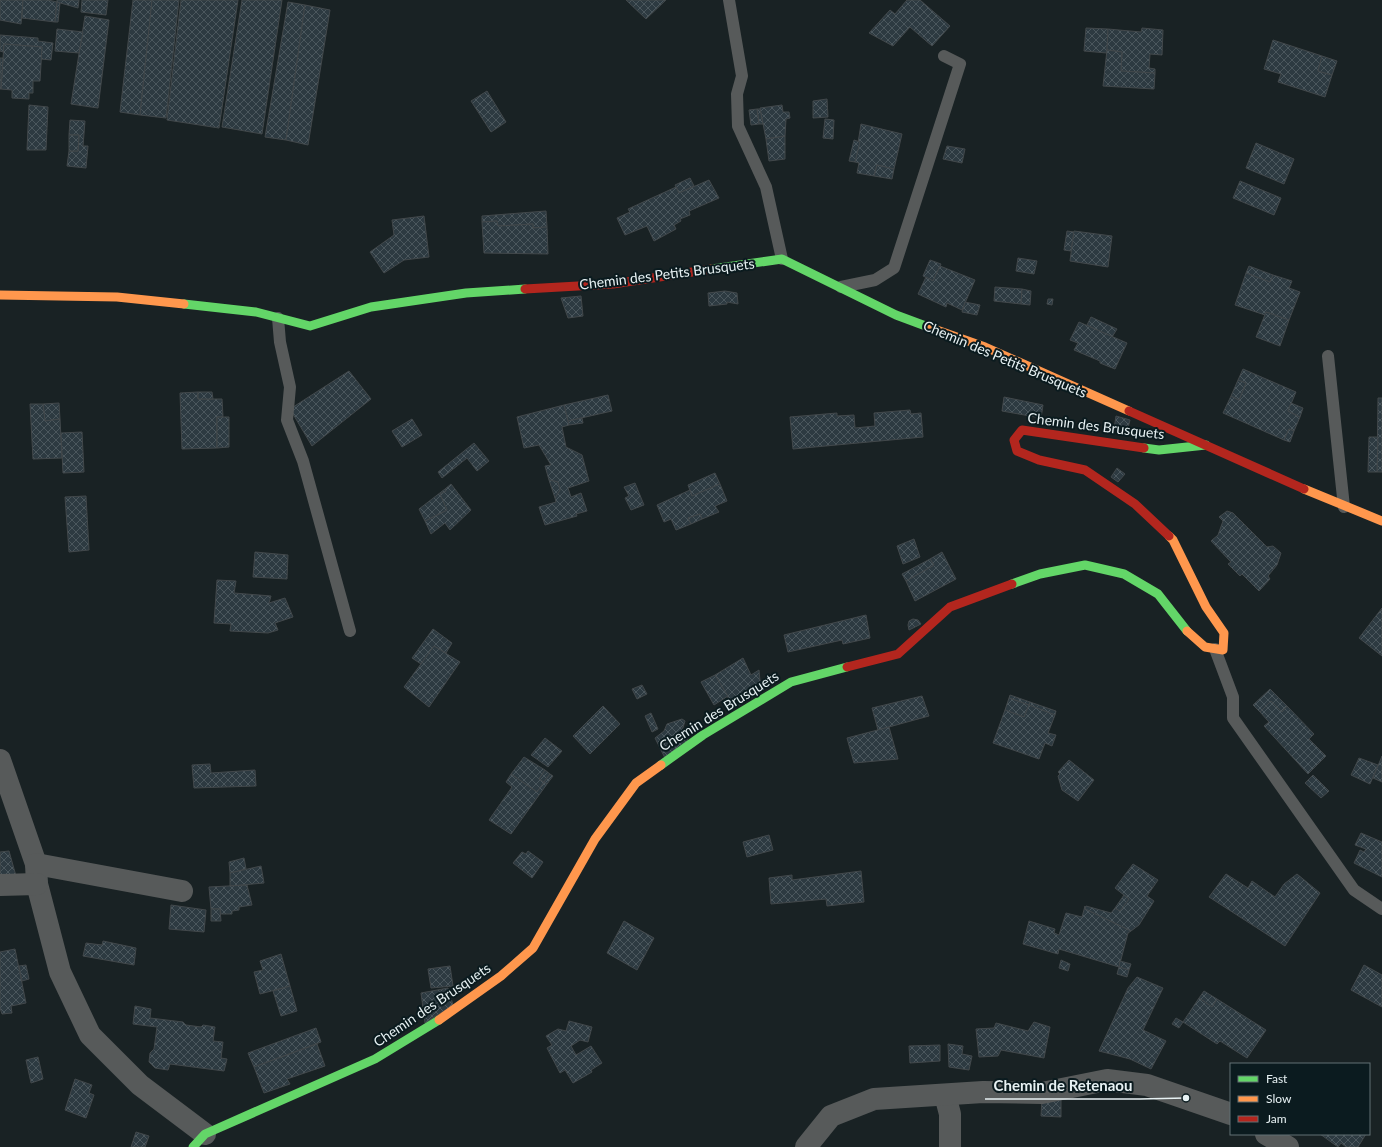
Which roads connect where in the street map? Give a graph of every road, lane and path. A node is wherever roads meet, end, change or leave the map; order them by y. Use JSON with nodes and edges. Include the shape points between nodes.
{"nodes":[{"id":1,"x":729,"y":0,"type":"edge"},
{"id":2,"x":944,"y":56,"type":"dead end"},
{"id":3,"x":782,"y":259,"type":"junction"},
{"id":4,"x":840,"y":288,"type":"junction"},
{"id":5,"x":0,"y":295,"type":"edge"},
{"id":6,"x":278,"y":318,"type":"junction"},
{"id":7,"x":1328,"y":356,"type":"dead end"},
{"id":8,"x":1206,"y":445,"type":"junction"},
{"id":9,"x":1344,"y":507,"type":"junction"},
{"id":10,"x":1382,"y":521,"type":"edge"},
{"id":11,"x":350,"y":631,"type":"dead end"},
{"id":12,"x":1215,"y":649,"type":"junction"},
{"id":13,"x":0,"y":760,"type":"edge"},
{"id":14,"x":36,"y":874,"type":"junction"},
{"id":15,"x":0,"y":885,"type":"edge"},
{"id":16,"x":182,"y":891,"type":"dead end"},
{"id":17,"x":1382,"y":909,"type":"edge"},
{"id":18,"x":945,"y":1095,"type":"junction"},
{"id":19,"x":1230,"y":1114,"type":"edge"},
{"id":20,"x":1268,"y":1135,"type":"edge"},
{"id":21,"x":199,"y":1140,"type":"edge"},
{"id":22,"x":806,"y":1147,"type":"edge"},
{"id":23,"x":950,"y":1147,"type":"edge"},
{"id":24,"x":1288,"y":1147,"type":"edge"}],
"edges":[{"from":1,"to":3,"type":"lane","via":[[742,76],[737,94],[738,126],[766,187]]},
{"from":2,"to":4,"type":"lane","via":[[960,64],[894,268],[875,280]]},
{"from":3,"to":4,"type":"street","name":"Chemin des Petits Brusquets"},
{"from":3,"to":6,"type":"street","name":"Chemin des Petits Brusquets","via":[[613,284],[466,293],[371,307],[310,326]]},
{"from":4,"to":8,"type":"street","name":"Chemin des Petits Brusquets","via":[[896,315],[985,347]]},
{"from":5,"to":6,"type":"street","name":"Chemin des Petits Brusquets","via":[[117,297],[256,312]]},
{"from":6,"to":11,"type":"lane","via":[[280,342],[290,387],[287,420],[303,461]]},
{"from":7,"to":9,"type":"lane"},
{"from":8,"to":9,"type":"street"},
{"from":8,"to":12,"type":"street","name":"Chemin des Brusquets","via":[[1159,450],[1022,430],[1014,440],[1017,451],[1039,460],[1085,470],[1135,504],[1172,540],[1206,606],[1224,633],[1223,650]]},
{"from":9,"to":10,"type":"street"},
{"from":12,"to":17,"type":"lane","via":[[1233,697],[1233,718],[1354,890]]},
{"from":12,"to":21,"type":"street","name":"Chemin des Brusquets","via":[[1205,647],[1185,629],[1158,594],[1124,574],[1085,565],[1040,574],[950,607],[898,654],[791,682],[703,735],[636,783],[595,839],[532,948],[501,976],[448,1014],[375,1059]]},
{"from":13,"to":14,"type":"street"},
{"from":14,"to":15,"type":"street"},
{"from":14,"to":16,"type":"street"},
{"from":14,"to":21,"type":"street","via":[[60,972],[90,1035]]},
{"from":18,"to":19,"type":"street","via":[[983,1092],[1042,1093],[1107,1080],[1147,1085]]},
{"from":18,"to":22,"type":"street","via":[[874,1099],[831,1116]]},
{"from":18,"to":23,"type":"street","via":[[950,1114]]},
{"from":20,"to":24,"type":"street"}]}
